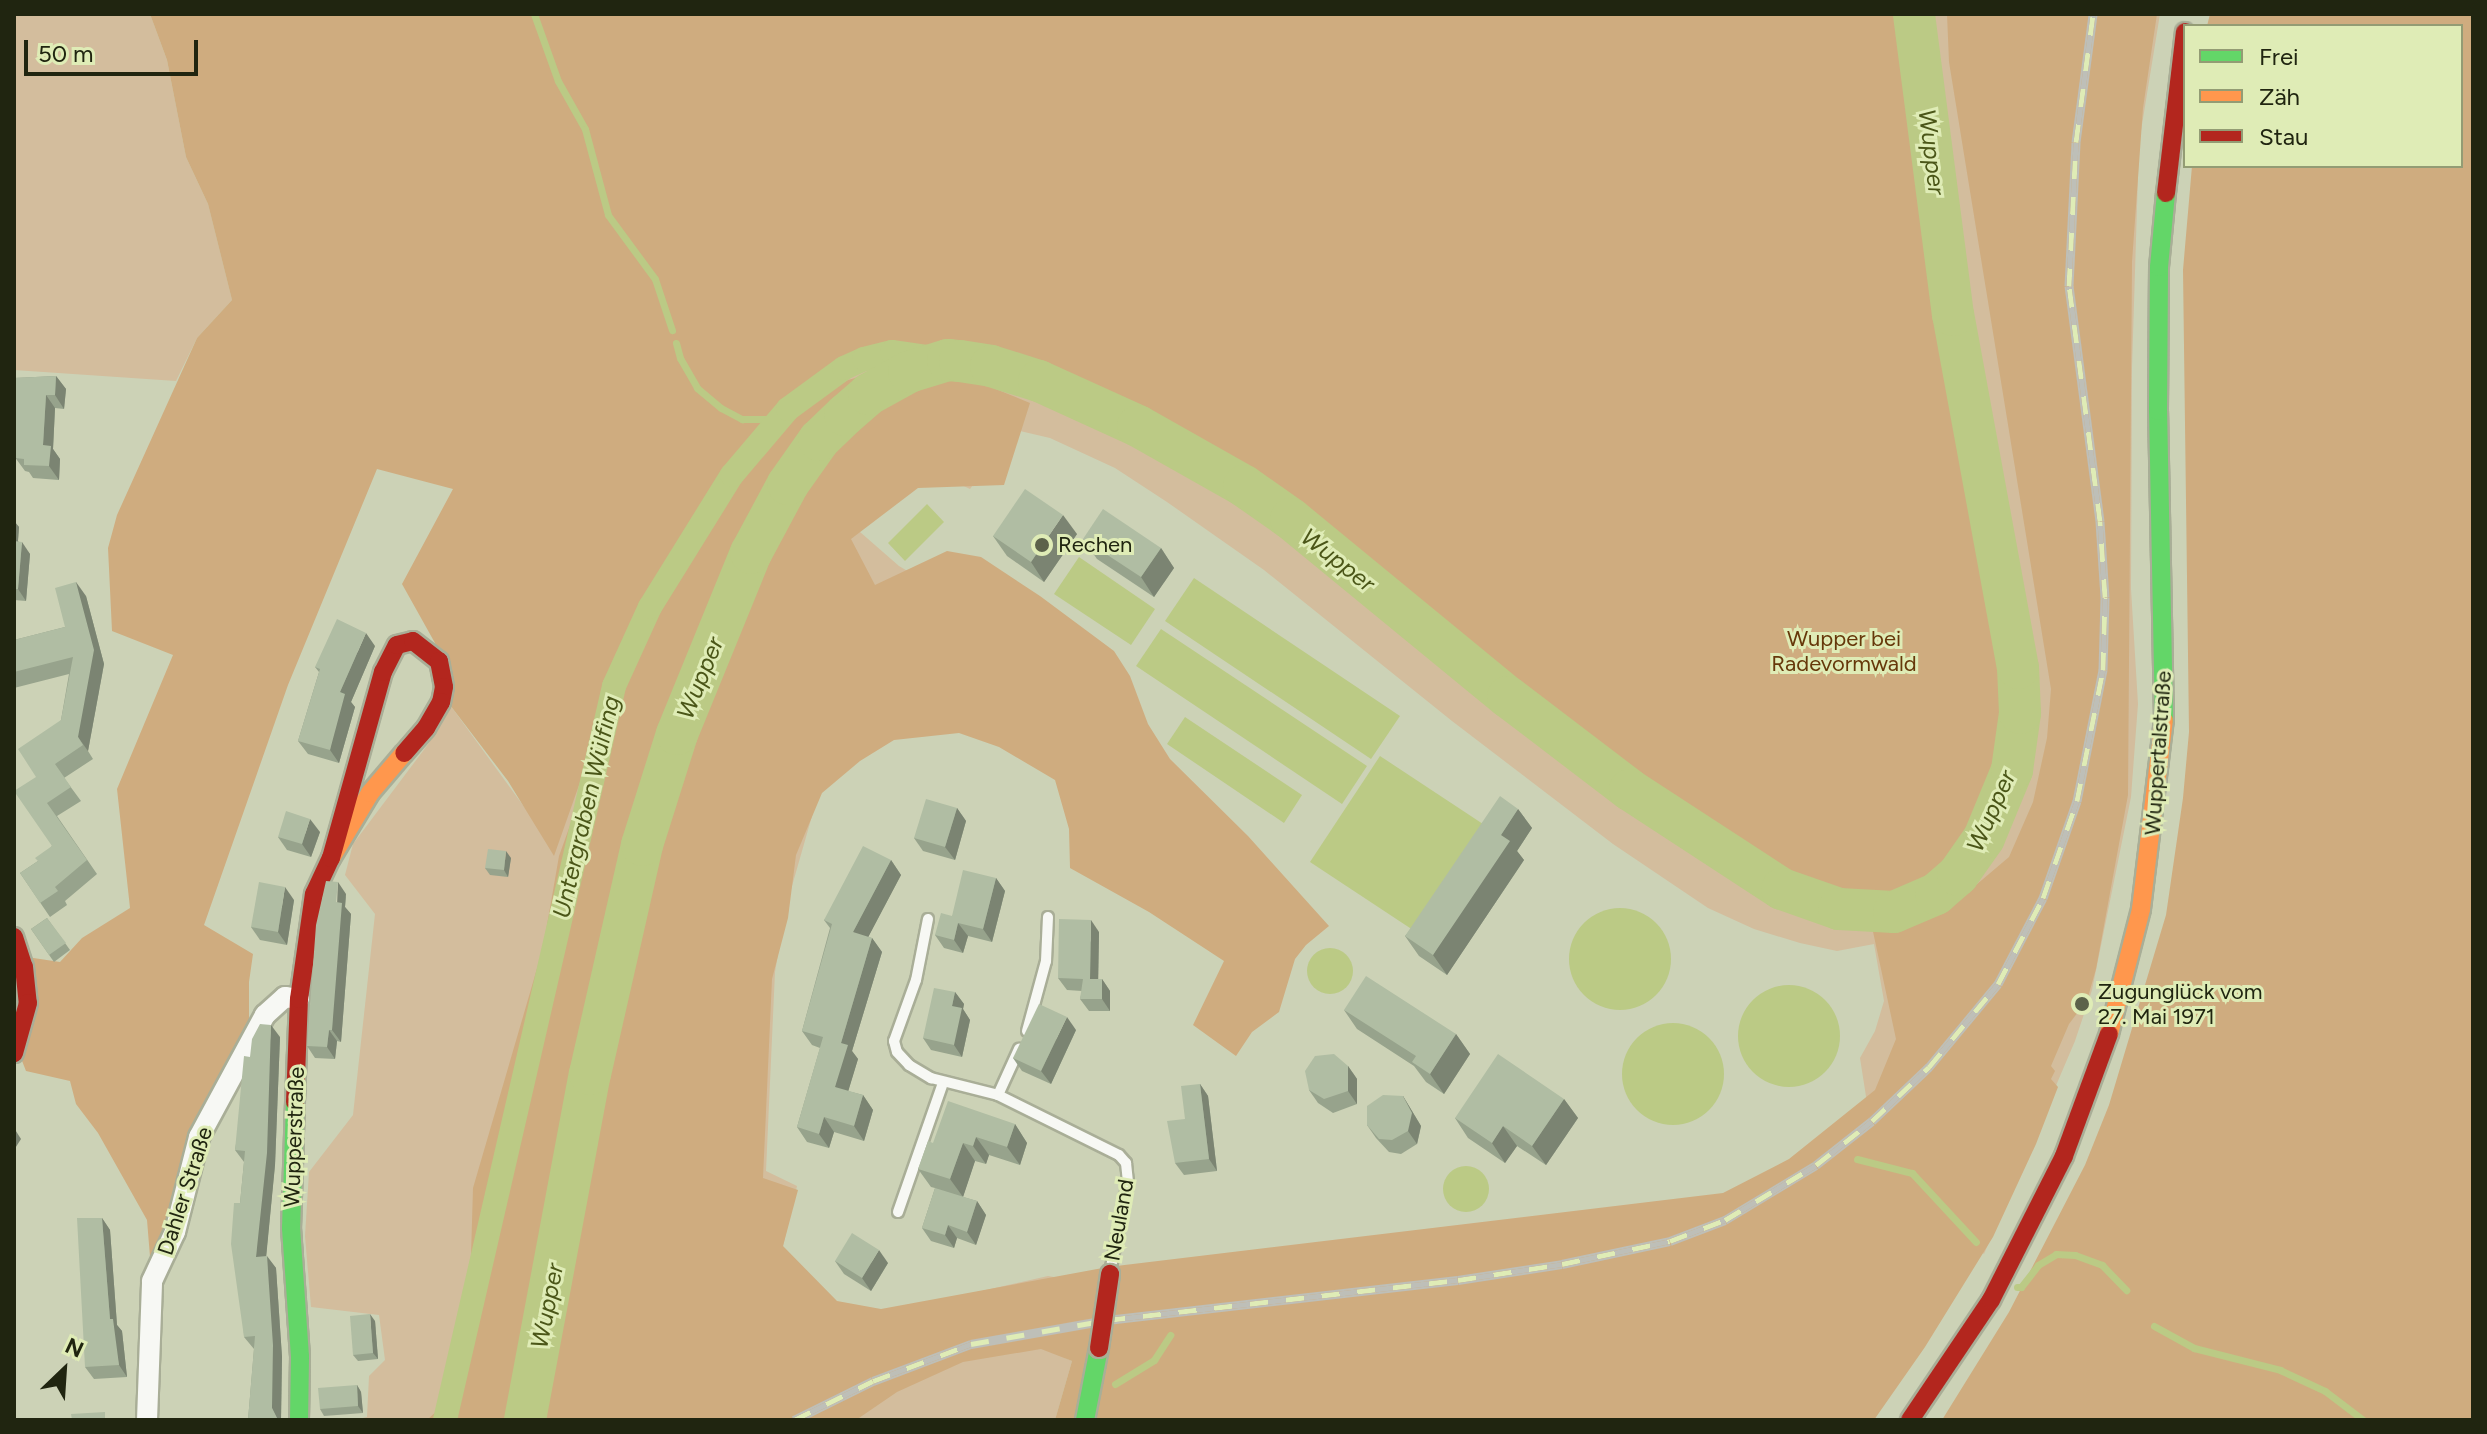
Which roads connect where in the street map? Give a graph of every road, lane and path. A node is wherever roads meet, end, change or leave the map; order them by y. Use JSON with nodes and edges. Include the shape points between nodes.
{"nodes":[{"id":1,"x":2183,"y":43,"type":"edge"},
{"id":2,"x":331,"y":858,"type":"junction"},
{"id":3,"x":1048,"y":917,"type":"dead end"},
{"id":4,"x":928,"y":919,"type":"dead end"},
{"id":5,"x":14,"y":937,"type":"edge"},
{"id":6,"x":299,"y":999,"type":"junction"},
{"id":7,"x":14,"y":1053,"type":"edge"},
{"id":8,"x":943,"y":1083,"type":"junction"},
{"id":9,"x":998,"y":1095,"type":"junction"},
{"id":10,"x":898,"y":1212,"type":"dead end"},
{"id":11,"x":1110,"y":1274,"type":"joint"},
{"id":12,"x":147,"y":1420,"type":"edge"},
{"id":13,"x":299,"y":1420,"type":"edge"},
{"id":14,"x":1085,"y":1420,"type":"edge"},
{"id":15,"x":1910,"y":1420,"type":"edge"}],
"edges":[{"from":1,"to":15,"type":"main road","name":"Wuppertalstraße","via":[[2159,267],[2164,728],[2141,909],[2108,1036],[2064,1156],[1991,1300]]},
{"from":2,"to":2,"type":"main road","name":"Wupperstraße","via":[[370,793],[426,728],[441,702],[439,661],[413,641],[397,645],[383,672]]},
{"from":2,"to":6,"type":"main road","name":"Wupperstraße","via":[[311,907]]},
{"from":3,"to":9,"type":"lane","via":[[1039,992]]},
{"from":4,"to":8,"type":"lane","name":"Neuland","via":[[919,968],[894,1044],[909,1065]]},
{"from":5,"to":7,"type":"main road","via":[[28,1003]]},
{"from":6,"to":12,"type":"street","name":"Dahler Straße","via":[[285,997],[265,1015],[199,1137],[175,1232],[152,1281]]},
{"from":6,"to":13,"type":"main road","name":"Wupperstraße","via":[[291,1228],[301,1371]]},
{"from":8,"to":9,"type":"lane","name":"Neuland"},
{"from":8,"to":10,"type":"lane"},
{"from":9,"to":11,"type":"lane","name":"Neuland","via":[[1109,1148],[1126,1163],[1128,1182]]},
{"from":11,"to":14,"type":"main road","name":"Neuland","bridge":true}]}
